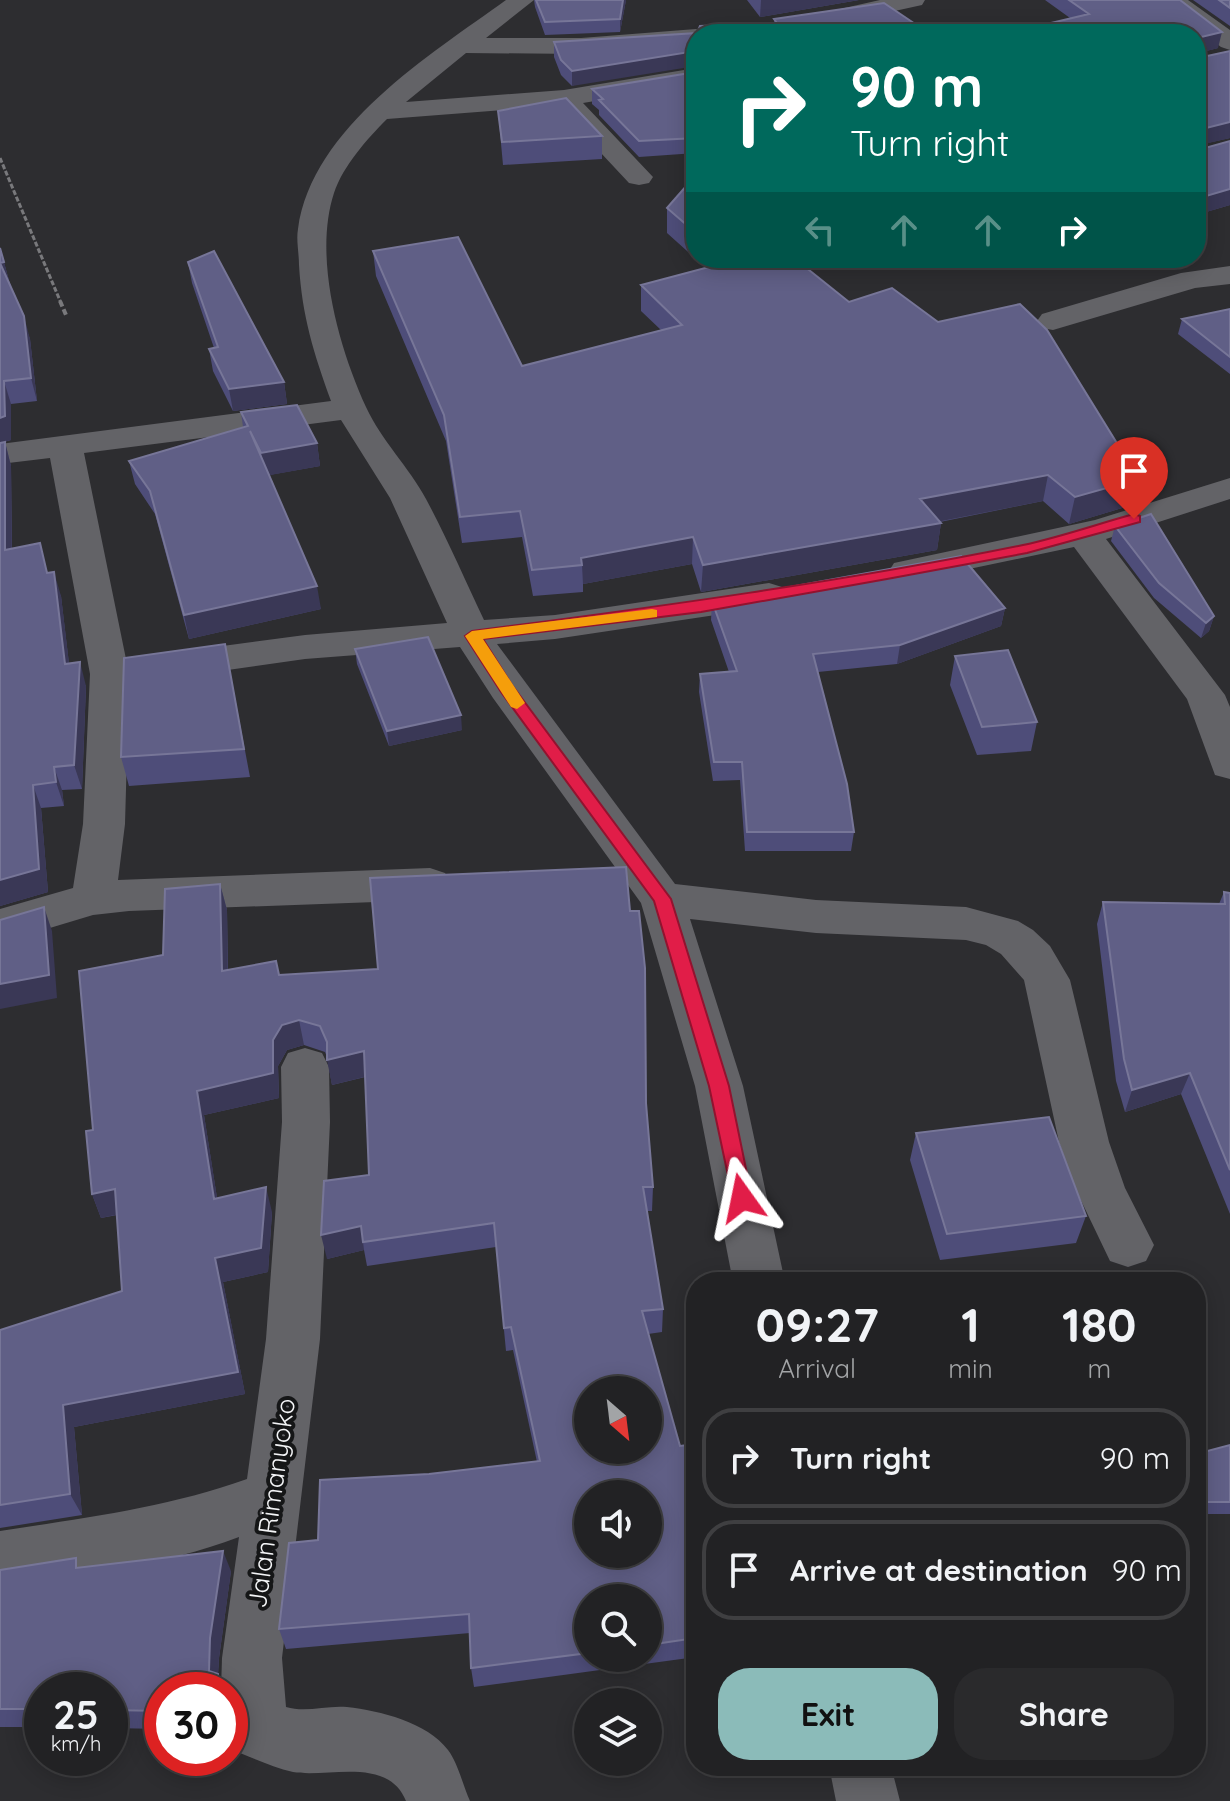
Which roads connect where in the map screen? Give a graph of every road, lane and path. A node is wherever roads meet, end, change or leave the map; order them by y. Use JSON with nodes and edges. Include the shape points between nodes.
{"nodes":[{"id":1,"x":522,"y":0,"type":"edge"},
{"id":2,"x":913,"y":0,"type":"edge"},
{"id":3,"x":1212,"y":0,"type":"edge"},
{"id":4,"x":1176,"y":3,"type":"edge"},
{"id":5,"x":810,"y":21,"type":"edge"},
{"id":6,"x":1205,"y":24,"type":"edge"},
{"id":7,"x":1206,"y":25,"type":"edge"},
{"id":8,"x":686,"y":38,"type":"edge"},
{"id":9,"x":1230,"y":42,"type":"edge"},
{"id":10,"x":462,"y":45,"type":"junction"},
{"id":11,"x":686,"y":78,"type":"edge"},
{"id":12,"x":564,"y":98,"type":"junction"},
{"id":13,"x":380,"y":112,"type":"junction"},
{"id":14,"x":0,"y":158,"type":"edge"},
{"id":15,"x":639,"y":177,"type":"dead end"},
{"id":16,"x":1230,"y":275,"type":"edge"},
{"id":17,"x":66,"y":315,"type":"dead end"},
{"id":18,"x":1053,"y":321,"type":"dead end"},
{"id":19,"x":350,"y":409,"type":"junction"},
{"id":20,"x":65,"y":446,"type":"junction"},
{"id":21,"x":0,"y":454,"type":"edge"},
{"id":22,"x":1230,"y":488,"type":"edge"},
{"id":23,"x":1083,"y":534,"type":"junction"},
{"id":24,"x":872,"y":577,"type":"edge"},
{"id":25,"x":809,"y":588,"type":"edge"},
{"id":26,"x":472,"y":636,"type":"junction"},
{"id":27,"x":110,"y":674,"type":"junction"},
{"id":28,"x":1230,"y":765,"type":"edge"},
{"id":29,"x":601,"y":877,"type":"edge"},
{"id":30,"x":467,"y":883,"type":"edge"},
{"id":31,"x":653,"y":887,"type":"junction"},
{"id":32,"x":93,"y":899,"type":"junction"},
{"id":33,"x":0,"y":926,"type":"edge"},
{"id":34,"x":305,"y":1067,"type":"dead end"},
{"id":35,"x":1128,"y":1245,"type":"dead end"},
{"id":36,"x":757,"y":1272,"type":"edge"},
{"id":37,"x":273,"y":1497,"type":"junction"},
{"id":38,"x":0,"y":1560,"type":"edge"},
{"id":39,"x":862,"y":1776,"type":"edge"},
{"id":40,"x":438,"y":1801,"type":"edge"},
{"id":41,"x":868,"y":1801,"type":"edge"}],
"edges":[{"from":1,"to":10,"type":"street"},
{"from":2,"to":5,"type":"street"},
{"from":3,"to":4,"type":"street"},
{"from":4,"to":6,"type":"street"},
{"from":7,"to":9,"type":"street"},
{"from":8,"to":10,"type":"street","via":[[581,46]]},
{"from":10,"to":13,"type":"street"},
{"from":11,"to":12,"type":"street"},
{"from":12,"to":13,"type":"street"},
{"from":12,"to":15,"type":"street"},
{"from":13,"to":19,"type":"street","via":[[333,167],[320,193],[312,231],[323,334]]},
{"from":14,"to":17,"type":"path"},
{"from":16,"to":18,"type":"street","via":[[1192,279]]},
{"from":19,"to":20,"type":"street"},
{"from":19,"to":26,"type":"street","via":[[408,498]]},
{"from":20,"to":21,"type":"street"},
{"from":20,"to":27,"type":"street"},
{"from":22,"to":23,"type":"street"},
{"from":23,"to":24,"type":"street"},
{"from":23,"to":28,"type":"street","via":[[1205,695]]},
{"from":25,"to":26,"type":"street"},
{"from":26,"to":27,"type":"street","via":[[305,647]]},
{"from":26,"to":31,"type":"street"},
{"from":27,"to":32,"type":"street","via":[[104,824]]},
{"from":29,"to":31,"type":"street"},
{"from":30,"to":32,"type":"street"},
{"from":31,"to":35,"type":"street","via":[[834,918],[976,925],[1020,944],[1035,957],[1047,980],[1084,1142]]},
{"from":31,"to":36,"type":"street","via":[[719,1086]]},
{"from":32,"to":33,"type":"street"},
{"from":34,"to":37,"type":"street","name":"Jalan Rimanyoko","via":[[293,1339]]},
{"from":37,"to":38,"type":"street","via":[[194,1526]]},
{"from":37,"to":40,"type":"street","name":"Jalan Rimanyoko","via":[[252,1658],[252,1697],[262,1731],[295,1741],[346,1738],[397,1749],[426,1772]]},
{"from":39,"to":41,"type":"street"}]}
